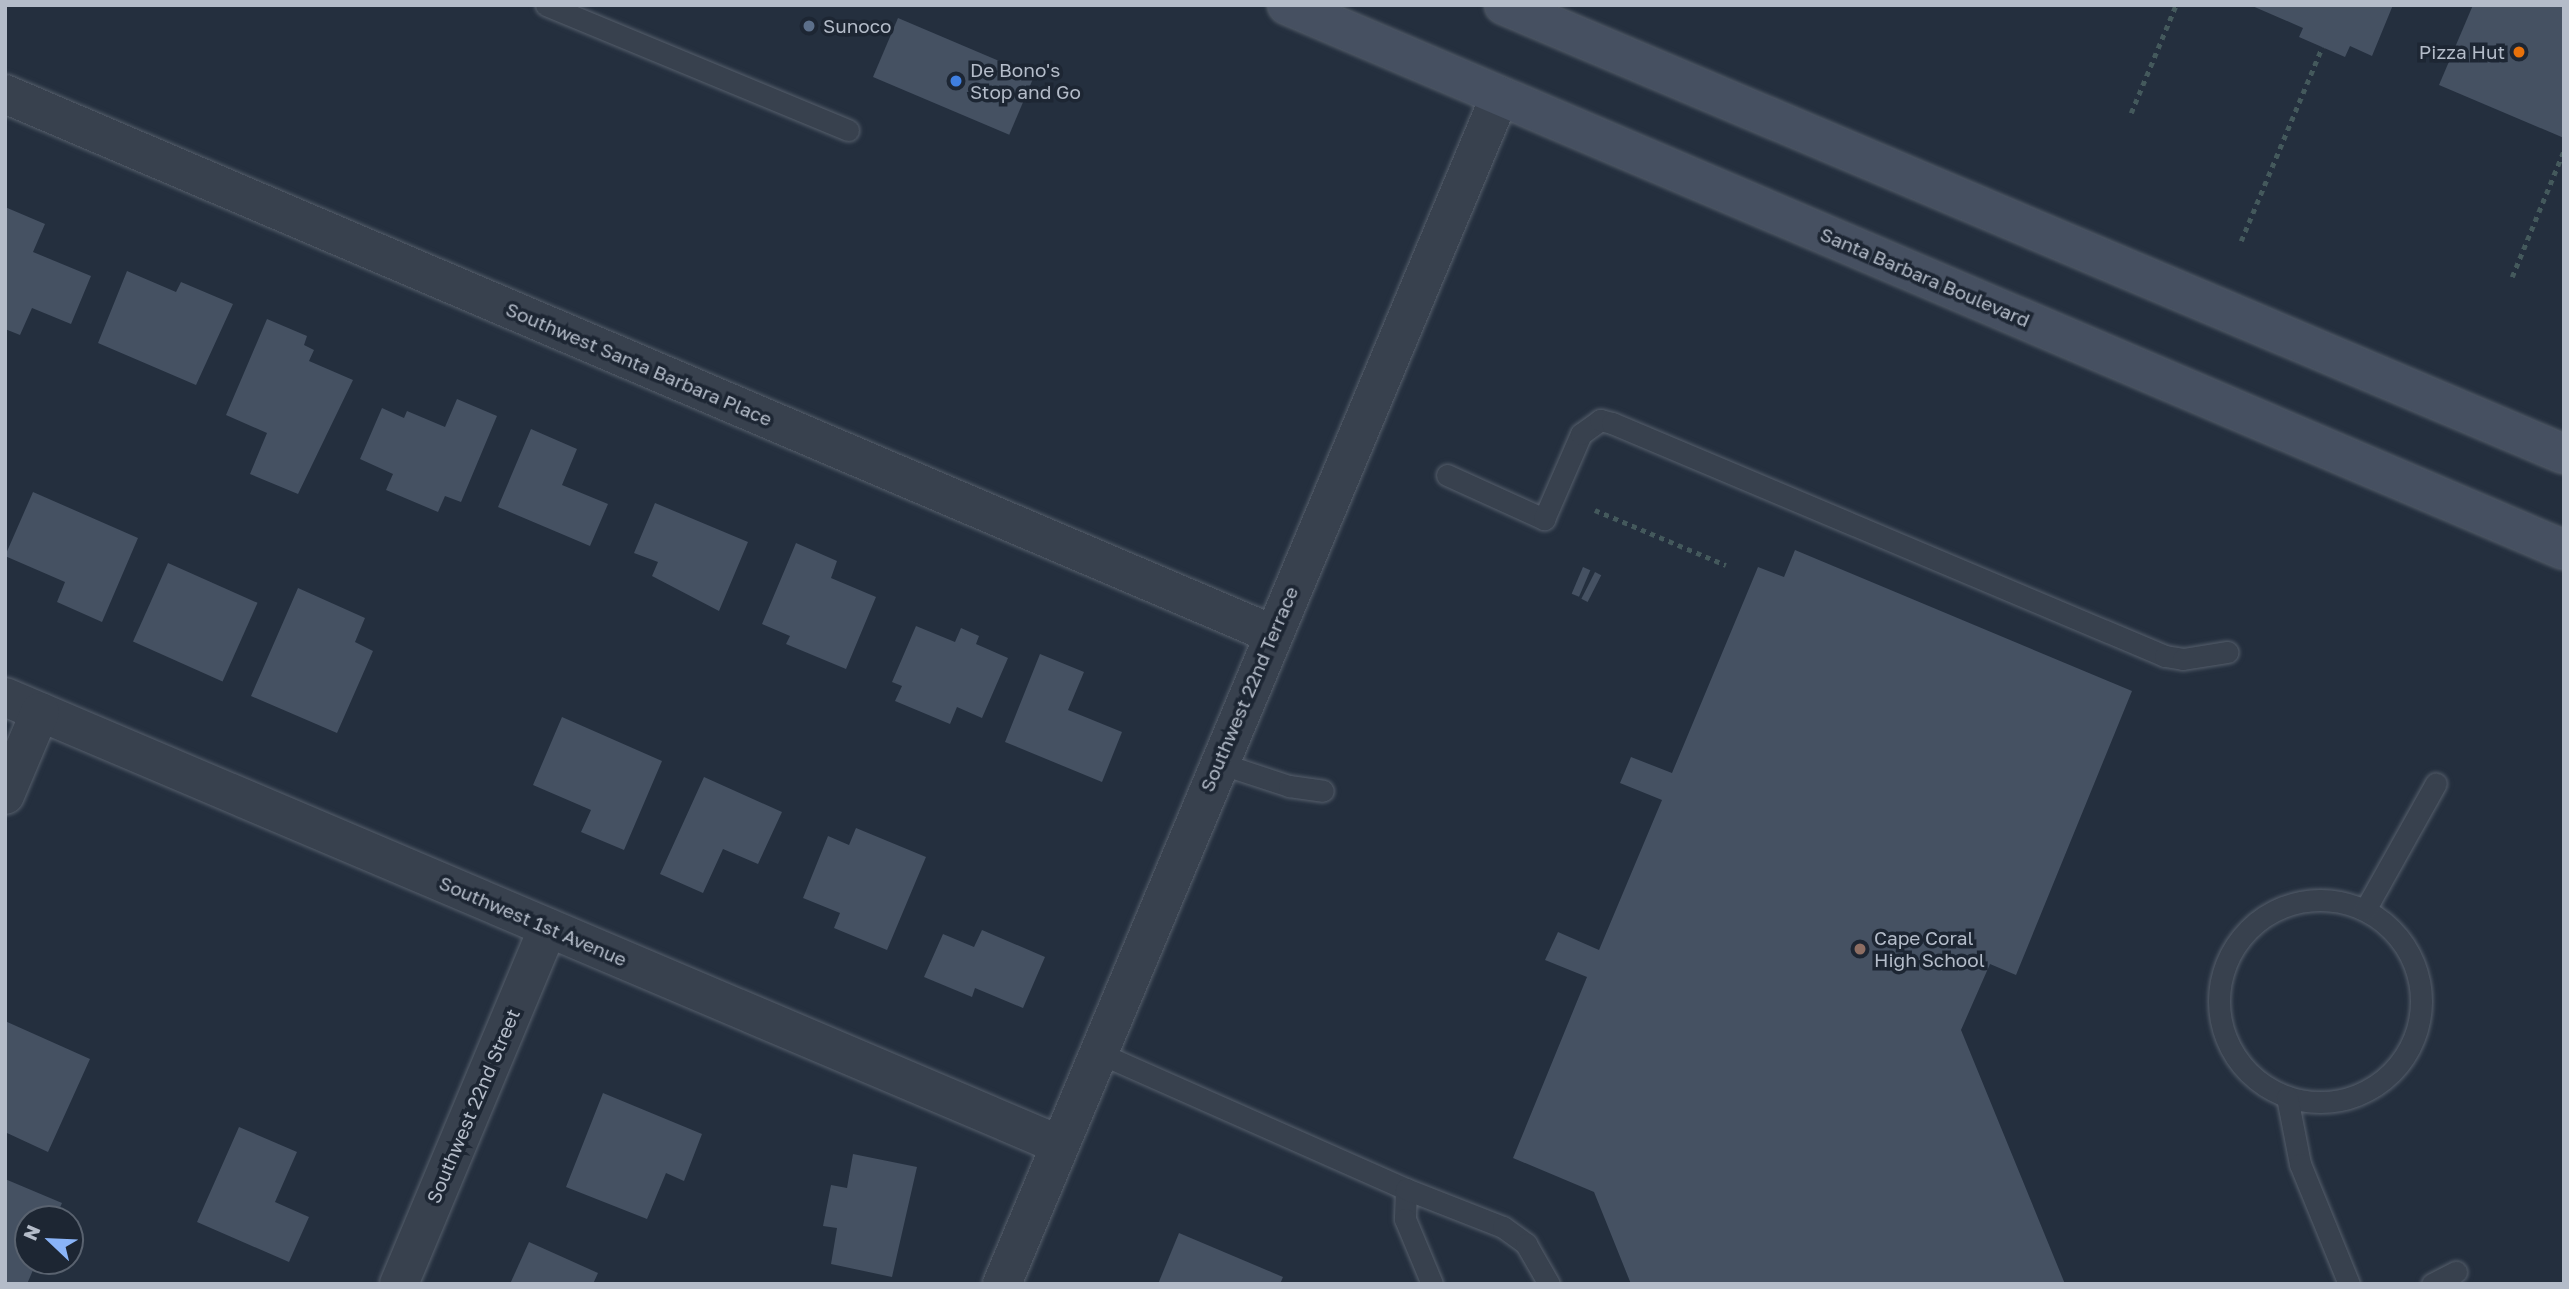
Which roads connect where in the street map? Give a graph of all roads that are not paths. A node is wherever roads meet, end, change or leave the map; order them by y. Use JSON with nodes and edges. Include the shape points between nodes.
{"nodes":[{"id":1,"x":546,"y":5,"type":"edge"},
{"id":2,"x":1287,"y":5,"type":"edge"},
{"id":3,"x":1504,"y":5,"type":"edge"},
{"id":4,"x":5,"y":94,"type":"edge"},
{"id":5,"x":1500,"y":96,"type":"junction"},
{"id":6,"x":848,"y":130,"type":"dead end"},
{"id":7,"x":2564,"y":454,"type":"edge"},
{"id":8,"x":1447,"y":475,"type":"dead end"},
{"id":9,"x":2564,"y":550,"type":"edge"},
{"id":10,"x":1272,"y":634,"type":"junction"},
{"id":11,"x":2227,"y":652,"type":"dead end"},
{"id":12,"x":5,"y":698,"type":"edge"},
{"id":13,"x":40,"y":712,"type":"junction"},
{"id":14,"x":1219,"y":763,"type":"junction"},
{"id":15,"x":2436,"y":783,"type":"dead end"},
{"id":16,"x":1322,"y":791,"type":"dead end"},
{"id":17,"x":5,"y":794,"type":"edge"},
{"id":18,"x":2365,"y":911,"type":"junction"},
{"id":19,"x":548,"y":928,"type":"junction"},
{"id":20,"x":1099,"y":1053,"type":"junction"},
{"id":21,"x":2287,"y":1097,"type":"junction"},
{"id":22,"x":1060,"y":1145,"type":"junction"},
{"id":23,"x":1405,"y":1189,"type":"junction"},
{"id":24,"x":2456,"y":1272,"type":"dead end"},
{"id":25,"x":399,"y":1284,"type":"edge"},
{"id":26,"x":1002,"y":1284,"type":"edge"},
{"id":27,"x":1432,"y":1284,"type":"edge"},
{"id":28,"x":1549,"y":1284,"type":"edge"},
{"id":29,"x":2349,"y":1284,"type":"edge"},
{"id":30,"x":2432,"y":1284,"type":"edge"}],
"edges":[{"from":1,"to":6,"type":"lane"},
{"from":2,"to":5,"type":"main road","name":"Santa Barbara Boulevard"},
{"from":3,"to":7,"type":"main road"},
{"from":4,"to":10,"type":"street","name":"Southwest Santa Barbara Place"},
{"from":5,"to":9,"type":"main road","name":"Santa Barbara Boulevard"},
{"from":5,"to":10,"type":"street","name":"Southwest 22nd Terrace"},
{"from":8,"to":11,"type":"lane","via":[[1544,519],[1581,434],[1600,420],[2165,656],[2183,659]]},
{"from":10,"to":14,"type":"street","name":"Southwest 22nd Terrace"},
{"from":12,"to":13,"type":"street","name":"Southwest 1st Avenue"},
{"from":13,"to":17,"type":"street"},
{"from":13,"to":19,"type":"street","name":"Southwest 1st Avenue"},
{"from":14,"to":16,"type":"lane","via":[[1289,786]]},
{"from":14,"to":20,"type":"street","name":"Southwest 22nd Terrace"},
{"from":15,"to":18,"type":"lane"},
{"from":18,"to":21,"type":"lane","via":[[2397,935],[2417,970],[2421,1011],[2417,1031],[2397,1066],[2365,1091],[2326,1102]]},
{"from":18,"to":21,"type":"lane","via":[[2343,902],[2297,902],[2255,924],[2227,962],[2220,1008],[2224,1031],[2248,1071]]},
{"from":19,"to":22,"type":"street","name":"Southwest 1st Avenue"},
{"from":19,"to":25,"type":"street","name":"Southwest 22nd Street"},
{"from":20,"to":22,"type":"street","name":"Southwest 22nd Terrace"},
{"from":20,"to":23,"type":"lane"},
{"from":21,"to":29,"type":"lane","via":[[2300,1164]]},
{"from":22,"to":26,"type":"street","name":"Southwest 22nd Terrace"},
{"from":23,"to":27,"type":"lane","via":[[1405,1219]]},
{"from":23,"to":28,"type":"lane","via":[[1503,1227],[1526,1244]]},
{"from":24,"to":30,"type":"lane"}]}
